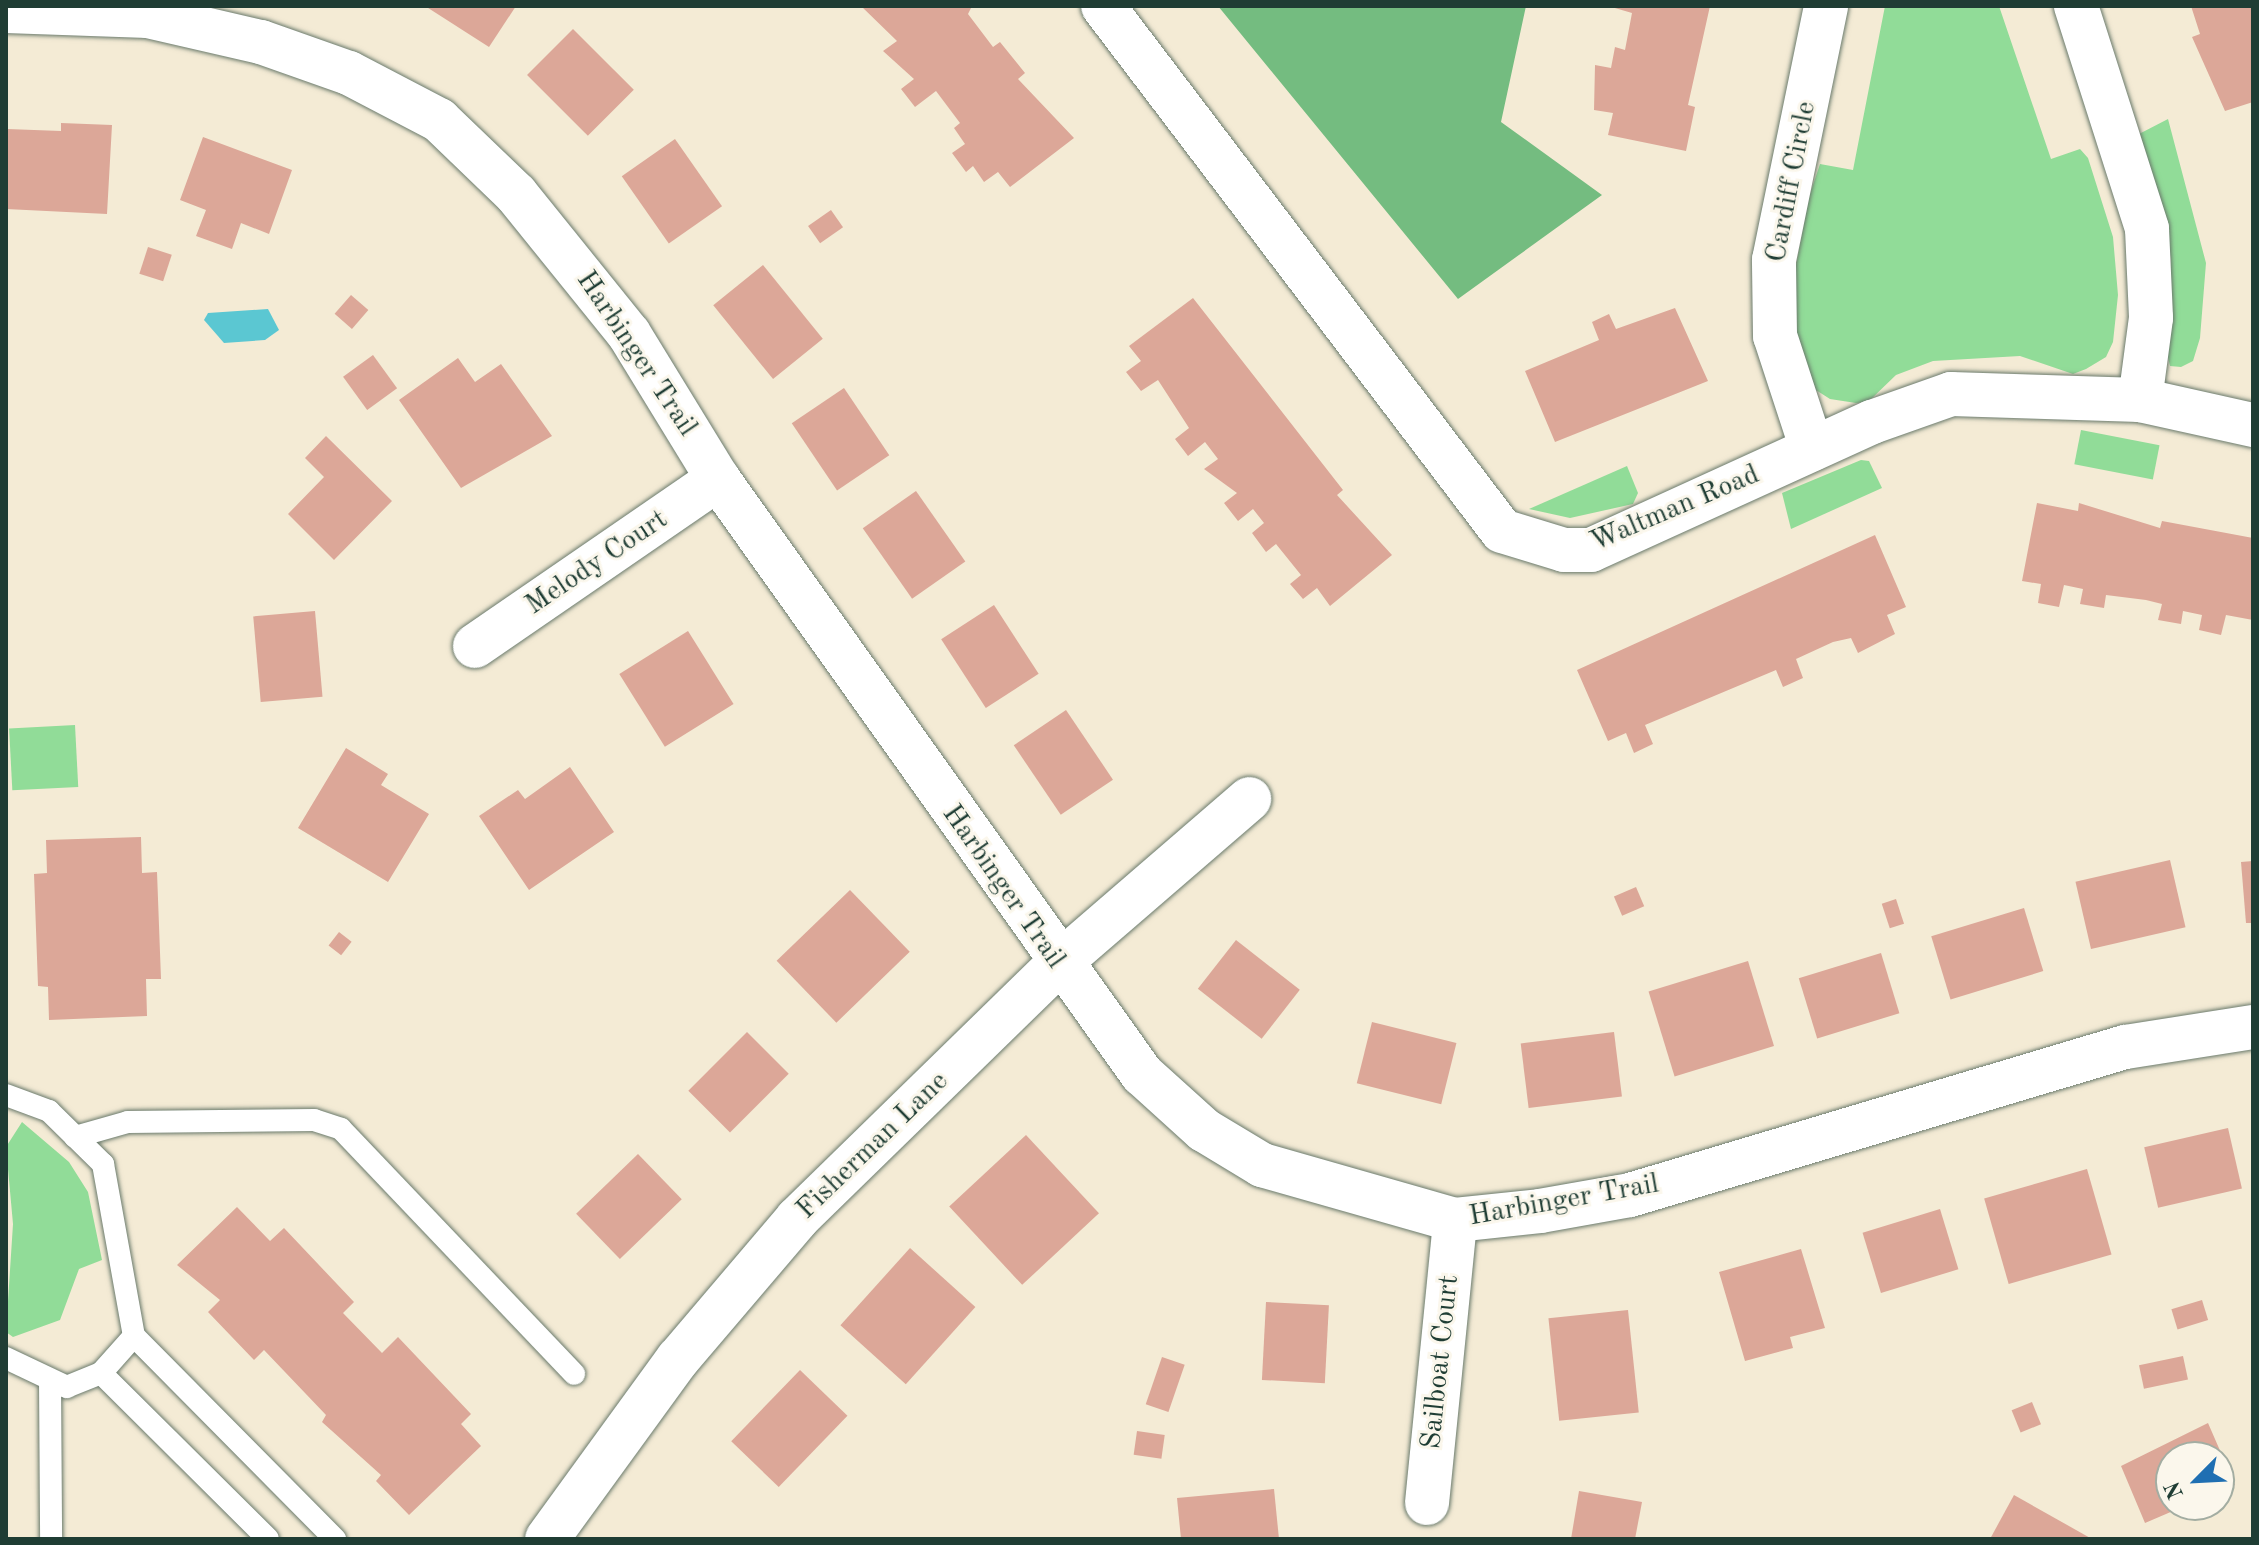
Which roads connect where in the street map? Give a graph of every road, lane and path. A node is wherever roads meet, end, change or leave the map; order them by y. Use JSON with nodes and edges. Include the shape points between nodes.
{"nodes":[{"id":1,"x":1103,"y":6,"type":"edge"},
{"id":2,"x":1826,"y":6,"type":"edge"},
{"id":3,"x":2076,"y":6,"type":"edge"},
{"id":4,"x":6,"y":11,"type":"edge"},
{"id":5,"x":148,"y":11,"type":"edge"},
{"id":6,"x":2140,"y":400,"type":"junction"},
{"id":7,"x":2253,"y":425,"type":"edge"},
{"id":8,"x":1812,"y":449,"type":"junction"},
{"id":9,"x":718,"y":479,"type":"junction"},
{"id":10,"x":475,"y":646,"type":"dead end"},
{"id":11,"x":1249,"y":799,"type":"dead end"},
{"id":12,"x":1057,"y":965,"type":"junction"},
{"id":13,"x":2253,"y":1027,"type":"edge"},
{"id":14,"x":6,"y":1095,"type":"edge"},
{"id":15,"x":75,"y":1137,"type":"junction"},
{"id":16,"x":1455,"y":1220,"type":"junction"},
{"id":17,"x":134,"y":1336,"type":"junction"},
{"id":18,"x":6,"y":1358,"type":"edge"},
{"id":19,"x":101,"y":1373,"type":"junction"},
{"id":20,"x":574,"y":1374,"type":"dead end"},
{"id":21,"x":50,"y":1380,"type":"junction"},
{"id":22,"x":1427,"y":1503,"type":"dead end"},
{"id":23,"x":51,"y":1539,"type":"edge"},
{"id":24,"x":268,"y":1539,"type":"edge"},
{"id":25,"x":335,"y":1539,"type":"edge"},
{"id":26,"x":547,"y":1539,"type":"edge"}],
"edges":[{"from":1,"to":8,"type":"street","name":"Waltman Road","via":[[1502,531],[1564,550],[1591,550]]},
{"from":2,"to":8,"type":"street","name":"Cardiff Circle","via":[[1774,260],[1775,336]]},
{"from":3,"to":6,"type":"street","via":[[2147,229],[2151,318]]},
{"from":4,"to":5,"type":"street","name":"Harbinger Trail"},
{"from":5,"to":9,"type":"street","name":"Harbinger Trail","via":[[349,73],[439,120],[516,194],[594,289]]},
{"from":6,"to":7,"type":"street","name":"Waltman Road"},
{"from":6,"to":8,"type":"street","name":"Waltman Road","via":[[1951,394]]},
{"from":9,"to":10,"type":"street","name":"Melody Court"},
{"from":9,"to":12,"type":"street","name":"Harbinger Trail"},
{"from":11,"to":12,"type":"street","name":"Fisherman Lane"},
{"from":12,"to":16,"type":"street","name":"Harbinger Trail","via":[[1142,1074],[1204,1130],[1262,1165]]},
{"from":12,"to":26,"type":"street","name":"Fisherman Lane","via":[[797,1219],[678,1359]]},
{"from":13,"to":16,"type":"street","name":"Harbinger Trail","via":[[2125,1047],[1630,1195]]},
{"from":14,"to":15,"type":"lane","via":[[49,1111]]},
{"from":15,"to":17,"type":"lane","via":[[103,1164],[114,1197]]},
{"from":15,"to":20,"type":"lane","via":[[128,1122],[314,1120],[341,1129]]},
{"from":16,"to":22,"type":"street","name":"Sailboat Court"},
{"from":17,"to":19,"type":"lane"},
{"from":17,"to":25,"type":"lane"},
{"from":18,"to":21,"type":"lane"},
{"from":19,"to":21,"type":"lane","via":[[67,1387]]},
{"from":19,"to":24,"type":"lane"},
{"from":21,"to":23,"type":"lane"}]}
